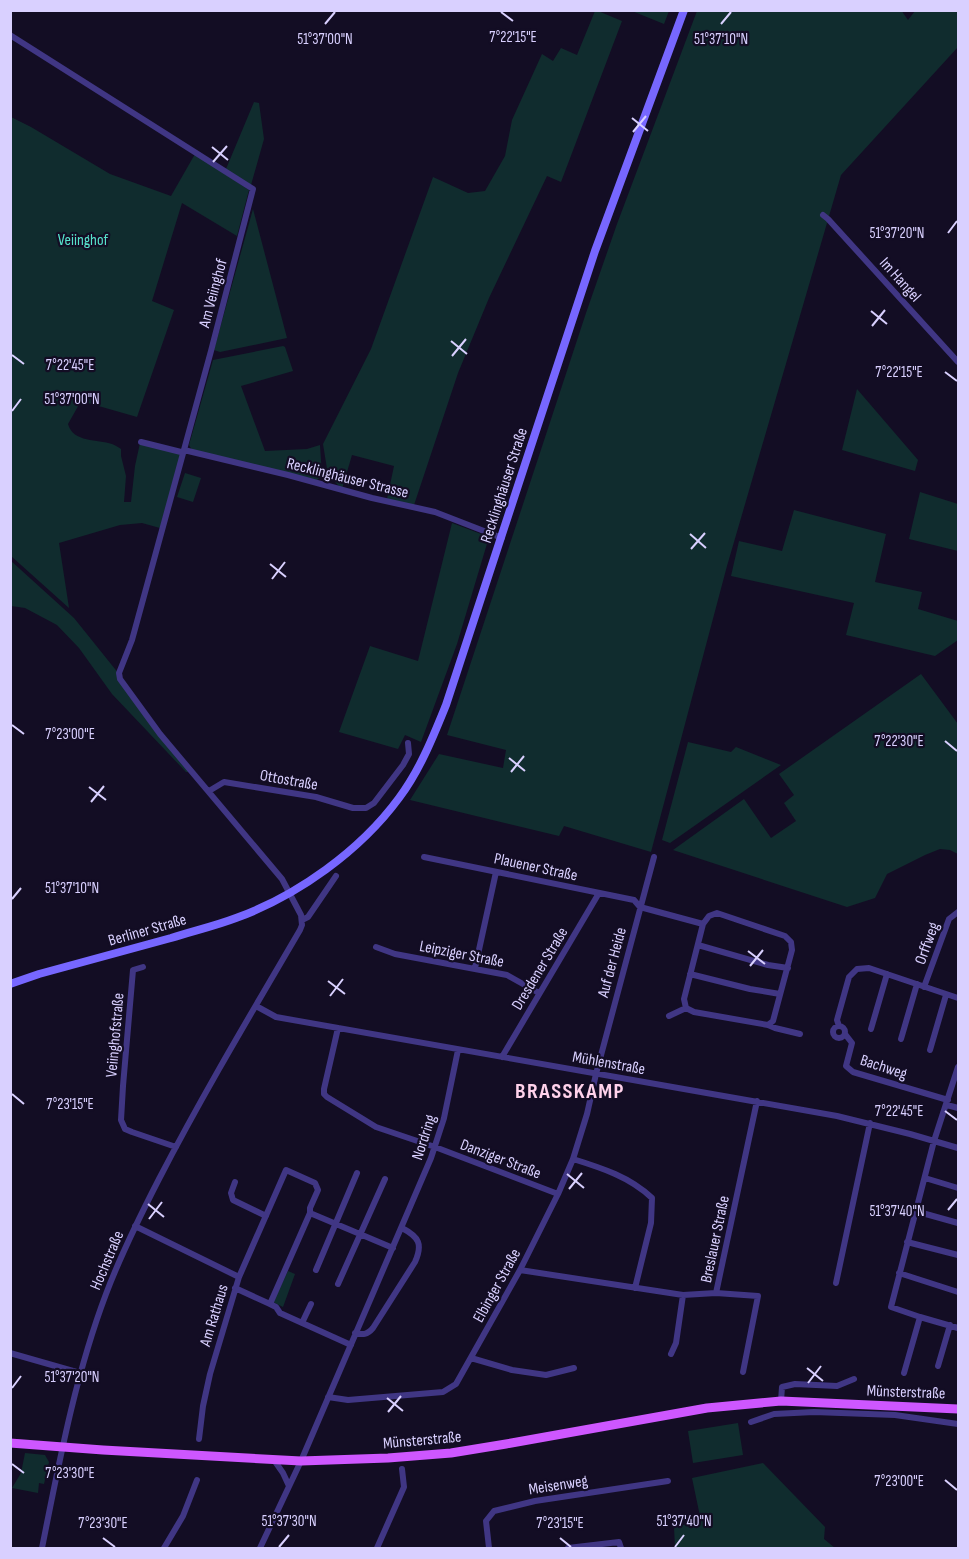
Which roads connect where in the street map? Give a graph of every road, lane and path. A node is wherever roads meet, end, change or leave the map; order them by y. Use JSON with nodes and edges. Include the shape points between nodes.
{"nodes":[{"id":1,"x":684,"y":10,"type":"edge"},
{"id":2,"x":10,"y":35,"type":"edge"},
{"id":3,"x":823,"y":215,"type":"dead end"},
{"id":4,"x":958,"y":362,"type":"edge"},
{"id":5,"x":141,"y":442,"type":"dead end"},
{"id":6,"x":184,"y":450,"type":"junction"},
{"id":7,"x":502,"y":538,"type":"junction"},
{"id":8,"x":408,"y":743,"type":"dead end"},
{"id":9,"x":209,"y":791,"type":"junction"},
{"id":10,"x":424,"y":857,"type":"dead end"},
{"id":11,"x":654,"y":857,"type":"dead end"},
{"id":12,"x":496,"y":872,"type":"junction"},
{"id":13,"x":336,"y":876,"type":"dead end"},
{"id":14,"x":599,"y":893,"type":"junction"},
{"id":15,"x":289,"y":894,"type":"junction"},
{"id":16,"x":640,"y":907,"type":"junction"},
{"id":17,"x":958,"y":912,"type":"edge"},
{"id":18,"x":302,"y":920,"type":"junction"},
{"id":19,"x":703,"y":924,"type":"junction"},
{"id":20,"x":698,"y":945,"type":"junction"},
{"id":21,"x":375,"y":947,"type":"dead end"},
{"id":22,"x":143,"y":967,"type":"dead end"},
{"id":23,"x":475,"y":968,"type":"junction"},
{"id":24,"x":788,"y":968,"type":"junction"},
{"id":25,"x":690,"y":974,"type":"junction"},
{"id":26,"x":887,"y":974,"type":"junction"},
{"id":27,"x":10,"y":984,"type":"edge"},
{"id":28,"x":917,"y":984,"type":"junction"},
{"id":29,"x":924,"y":987,"type":"junction"},
{"id":30,"x":539,"y":993,"type":"junction"},
{"id":31,"x":780,"y":994,"type":"junction"},
{"id":32,"x":946,"y":995,"type":"junction"},
{"id":33,"x":958,"y":998,"type":"edge"},
{"id":34,"x":256,"y":1006,"type":"junction"},
{"id":35,"x":686,"y":1008,"type":"junction"},
{"id":36,"x":669,"y":1016,"type":"dead end"},
{"id":37,"x":768,"y":1024,"type":"junction"},
{"id":38,"x":339,"y":1028,"type":"junction"},
{"id":39,"x":871,"y":1029,"type":"dead end"},
{"id":40,"x":800,"y":1034,"type":"dead end"},
{"id":41,"x":901,"y":1039,"type":"dead end"},
{"id":42,"x":458,"y":1050,"type":"junction"},
{"id":43,"x":930,"y":1050,"type":"dead end"},
{"id":44,"x":502,"y":1057,"type":"junction"},
{"id":45,"x":958,"y":1067,"type":"edge"},
{"id":46,"x":596,"y":1074,"type":"junction"},
{"id":47,"x":756,"y":1101,"type":"junction"},
{"id":48,"x":948,"y":1103,"type":"junction"},
{"id":49,"x":958,"y":1108,"type":"edge"},
{"id":50,"x":870,"y":1123,"type":"junction"},
{"id":51,"x":934,"y":1141,"type":"junction"},
{"id":52,"x":176,"y":1147,"type":"junction"},
{"id":53,"x":435,"y":1147,"type":"junction"},
{"id":54,"x":958,"y":1148,"type":"edge"},
{"id":55,"x":573,"y":1159,"type":"junction"},
{"id":56,"x":357,"y":1173,"type":"dead end"},
{"id":57,"x":924,"y":1178,"type":"junction"},
{"id":58,"x":385,"y":1179,"type":"dead end"},
{"id":59,"x":236,"y":1182,"type":"dead end"},
{"id":60,"x":958,"y":1188,"type":"edge"},
{"id":61,"x":558,"y":1194,"type":"junction"},
{"id":62,"x":915,"y":1210,"type":"junction"},
{"id":63,"x":310,"y":1213,"type":"junction"},
{"id":64,"x":266,"y":1216,"type":"junction"},
{"id":65,"x":958,"y":1223,"type":"edge"},
{"id":66,"x":335,"y":1225,"type":"junction"},
{"id":67,"x":135,"y":1226,"type":"junction"},
{"id":68,"x":402,"y":1228,"type":"junction"},
{"id":69,"x":360,"y":1234,"type":"junction"},
{"id":70,"x":907,"y":1242,"type":"junction"},
{"id":71,"x":393,"y":1248,"type":"junction"},
{"id":72,"x":958,"y":1255,"type":"edge"},
{"id":73,"x":315,"y":1270,"type":"dead end"},
{"id":74,"x":520,"y":1270,"type":"junction"},
{"id":75,"x":899,"y":1273,"type":"junction"},
{"id":76,"x":238,"y":1277,"type":"junction"},
{"id":77,"x":338,"y":1284,"type":"dead end"},
{"id":78,"x":836,"y":1284,"type":"dead end"},
{"id":79,"x":235,"y":1288,"type":"junction"},
{"id":80,"x":635,"y":1288,"type":"junction"},
{"id":81,"x":958,"y":1292,"type":"edge"},
{"id":82,"x":716,"y":1293,"type":"junction"},
{"id":83,"x":683,"y":1295,"type":"junction"},
{"id":84,"x":270,"y":1304,"type":"junction"},
{"id":85,"x":311,"y":1304,"type":"dead end"},
{"id":86,"x":920,"y":1317,"type":"junction"},
{"id":87,"x":302,"y":1323,"type":"junction"},
{"id":88,"x":950,"y":1325,"type":"junction"},
{"id":89,"x":958,"y":1328,"type":"edge"},
{"id":90,"x":355,"y":1333,"type":"junction"},
{"id":91,"x":351,"y":1345,"type":"junction"},
{"id":92,"x":10,"y":1353,"type":"edge"},
{"id":93,"x":670,"y":1354,"type":"dead end"},
{"id":94,"x":471,"y":1358,"type":"junction"},
{"id":95,"x":938,"y":1366,"type":"dead end"},
{"id":96,"x":574,"y":1368,"type":"dead end"},
{"id":97,"x":743,"y":1372,"type":"dead end"},
{"id":98,"x":80,"y":1373,"type":"junction"},
{"id":99,"x":904,"y":1373,"type":"dead end"},
{"id":100,"x":854,"y":1379,"type":"dead end"},
{"id":101,"x":328,"y":1397,"type":"junction"},
{"id":102,"x":781,"y":1401,"type":"junction"},
{"id":103,"x":958,"y":1408,"type":"edge"},
{"id":104,"x":751,"y":1422,"type":"dead end"},
{"id":105,"x":958,"y":1424,"type":"edge"},
{"id":106,"x":199,"y":1439,"type":"dead end"},
{"id":107,"x":10,"y":1443,"type":"edge"},
{"id":108,"x":62,"y":1448,"type":"junction"},
{"id":109,"x":274,"y":1460,"type":"junction"},
{"id":110,"x":301,"y":1461,"type":"junction"},
{"id":111,"x":402,"y":1469,"type":"dead end"},
{"id":112,"x":197,"y":1480,"type":"dead end"},
{"id":113,"x":668,"y":1481,"type":"dead end"},
{"id":114,"x":289,"y":1486,"type":"junction"},
{"id":115,"x":620,"y":1546,"type":"edge"},
{"id":116,"x":42,"y":1548,"type":"edge"},
{"id":117,"x":164,"y":1548,"type":"edge"},
{"id":118,"x":260,"y":1548,"type":"edge"},
{"id":119,"x":377,"y":1548,"type":"edge"},
{"id":120,"x":489,"y":1548,"type":"edge"},
{"id":121,"x":568,"y":1548,"type":"edge"}],
"edges":[{"from":1,"to":7,"type":"main road","name":"Recklinghäuser Straße","via":[[595,251]]},
{"from":2,"to":6,"type":"street","name":"Am Veiinghof","via":[[253,189]]},
{"from":3,"to":4,"type":"street","name":"Im Hangel"},
{"from":5,"to":6,"type":"street","name":"Recklinghäuser Strasse"},
{"from":6,"to":7,"type":"street","name":"Recklinghäuser Strasse","via":[[435,512]]},
{"from":6,"to":9,"type":"street","name":"Am Veiinghof","via":[[132,640],[119,674],[160,734]]},
{"from":7,"to":15,"type":"main road","name":"Recklinghäuser Straße","via":[[446,705],[411,780],[363,838]]},
{"from":8,"to":9,"type":"street","name":"Ottostraße","via":[[409,754],[403,765],[366,808],[224,782]]},
{"from":9,"to":15,"type":"street","via":[[282,879]]},
{"from":10,"to":12,"type":"street","name":"Plauener Straße"},
{"from":11,"to":16,"type":"street","name":"Auf der Heide"},
{"from":12,"to":14,"type":"street","name":"Plauener Straße"},
{"from":12,"to":23,"type":"street"},
{"from":13,"to":18,"type":"street","via":[[309,917]]},
{"from":14,"to":16,"type":"street","name":"Plauener Straße","via":[[634,900]]},
{"from":14,"to":30,"type":"street","name":"Dresdener Straße"},
{"from":15,"to":18,"type":"street"},
{"from":15,"to":27,"type":"main road","name":"Berliner Straße","via":[[238,918]]},
{"from":16,"to":19,"type":"street","name":"Plauener Straße"},
{"from":16,"to":46,"type":"street","name":"Auf der Heide"},
{"from":17,"to":29,"type":"street","name":"Orffweg","via":[[949,919]]},
{"from":18,"to":34,"type":"street"},
{"from":19,"to":20,"type":"street"},
{"from":19,"to":24,"type":"street","via":[[717,912],[784,936],[791,942]]},
{"from":20,"to":24,"type":"street"},
{"from":20,"to":25,"type":"street"},
{"from":21,"to":23,"type":"street","name":"Leipziger Straße"},
{"from":22,"to":52,"type":"street","name":"Veiinghofstraße","via":[[133,970],[122,1120],[125,1129]]},
{"from":23,"to":30,"type":"street","name":"Leipziger Straße","via":[[507,975]]},
{"from":24,"to":31,"type":"street"},
{"from":25,"to":31,"type":"street"},
{"from":25,"to":35,"type":"street","via":[[684,999]]},
{"from":26,"to":28,"type":"street"},
{"from":26,"to":39,"type":"street"},
{"from":26,"to":48,"type":"street","name":"Bachweg","via":[[869,968],[857,969],[849,977],[837,1020],[852,1043],[846,1066],[853,1072]]},
{"from":28,"to":29,"type":"street"},
{"from":28,"to":41,"type":"street"},
{"from":29,"to":32,"type":"street"},
{"from":30,"to":44,"type":"street","name":"Dresdener Straße"},
{"from":31,"to":37,"type":"street","via":[[773,1021]]},
{"from":32,"to":33,"type":"street"},
{"from":32,"to":43,"type":"street"},
{"from":34,"to":38,"type":"street","name":"Mühlenstraße","via":[[276,1017]]},
{"from":34,"to":52,"type":"street","name":"Hochstraße"},
{"from":35,"to":36,"type":"street"},
{"from":35,"to":37,"type":"street"},
{"from":37,"to":40,"type":"street"},
{"from":38,"to":42,"type":"street","name":"Mühlenstraße"},
{"from":38,"to":53,"type":"street","name":"Danziger Straße","via":[[324,1094],[376,1127]]},
{"from":42,"to":44,"type":"street","name":"Mühlenstraße"},
{"from":42,"to":53,"type":"street","name":"Nordring"},
{"from":44,"to":46,"type":"street","name":"Mühlenstraße"},
{"from":45,"to":48,"type":"street"},
{"from":46,"to":47,"type":"street","name":"Mühlenstraße"},
{"from":46,"to":55,"type":"street","name":"Elbinger Straße"},
{"from":47,"to":50,"type":"street","name":"Mühlenstraße"},
{"from":47,"to":82,"type":"street","name":"Breslauer Straße"},
{"from":48,"to":49,"type":"street"},
{"from":48,"to":51,"type":"street"},
{"from":50,"to":51,"type":"street","name":"Mühlenstraße"},
{"from":50,"to":78,"type":"street"},
{"from":51,"to":54,"type":"street","name":"Mühlenstraße"},
{"from":51,"to":57,"type":"street"},
{"from":52,"to":67,"type":"street","name":"Hochstraße"},
{"from":53,"to":61,"type":"street","name":"Danziger Straße"},
{"from":53,"to":68,"type":"street","name":"Nordring"},
{"from":55,"to":61,"type":"street","name":"Elbinger Straße"},
{"from":55,"to":80,"type":"street","via":[[629,1180],[652,1198],[651,1223]]},
{"from":56,"to":66,"type":"street"},
{"from":57,"to":60,"type":"street"},
{"from":57,"to":62,"type":"street"},
{"from":58,"to":69,"type":"street"},
{"from":59,"to":64,"type":"street","via":[[231,1193],[233,1200]]},
{"from":61,"to":74,"type":"street","name":"Elbinger Straße"},
{"from":62,"to":65,"type":"street"},
{"from":62,"to":70,"type":"street"},
{"from":63,"to":64,"type":"street","via":[[318,1190],[315,1183],[286,1170]]},
{"from":63,"to":66,"type":"street"},
{"from":63,"to":84,"type":"street"},
{"from":64,"to":76,"type":"street"},
{"from":66,"to":69,"type":"street"},
{"from":66,"to":73,"type":"street"},
{"from":67,"to":76,"type":"street","name":"Am Rathaus"},
{"from":67,"to":98,"type":"street","name":"Hochstraße","via":[[106,1294]]},
{"from":68,"to":71,"type":"street","name":"Nordring"},
{"from":68,"to":90,"type":"street","via":[[418,1241],[415,1262],[373,1328],[363,1335]]},
{"from":69,"to":71,"type":"street"},
{"from":69,"to":77,"type":"street"},
{"from":70,"to":72,"type":"street"},
{"from":70,"to":75,"type":"street"},
{"from":71,"to":90,"type":"street","name":"Nordring"},
{"from":74,"to":80,"type":"street","name":"Breslauer Straße"},
{"from":74,"to":94,"type":"street","name":"Elbinger Straße"},
{"from":75,"to":81,"type":"street"},
{"from":75,"to":86,"type":"street","via":[[891,1307]]},
{"from":76,"to":79,"type":"street","name":"Am Rathaus"},
{"from":79,"to":84,"type":"street"},
{"from":79,"to":106,"type":"street","name":"Am Rathaus","via":[[210,1374]]},
{"from":80,"to":83,"type":"street","name":"Breslauer Straße"},
{"from":82,"to":83,"type":"street","name":"Breslauer Straße"},
{"from":82,"to":97,"type":"street","via":[[758,1296]]},
{"from":83,"to":93,"type":"street","via":[[676,1343]]},
{"from":84,"to":87,"type":"street"},
{"from":85,"to":87,"type":"street"},
{"from":86,"to":88,"type":"street"},
{"from":86,"to":99,"type":"street"},
{"from":87,"to":91,"type":"street"},
{"from":88,"to":89,"type":"street"},
{"from":88,"to":95,"type":"street"},
{"from":90,"to":91,"type":"street","name":"Nordring"},
{"from":91,"to":101,"type":"street","name":"Nordring"},
{"from":92,"to":98,"type":"street"},
{"from":94,"to":96,"type":"street","via":[[546,1375]]},
{"from":94,"to":101,"type":"street","name":"Elbinger Straße","via":[[456,1384],[443,1392],[348,1400]]},
{"from":98,"to":108,"type":"street","name":"Hochstraße"},
{"from":100,"to":102,"type":"street","name":"Münsterstraße","via":[[837,1386],[782,1387]]},
{"from":101,"to":110,"type":"street","name":"Nordring"},
{"from":102,"to":103,"type":"main road","name":"Münsterstraße"},
{"from":102,"to":110,"type":"main road","name":"Münsterstraße","via":[[674,1413],[451,1453]]},
{"from":104,"to":105,"type":"street","name":"Münsterstraße","via":[[774,1414],[814,1412],[895,1415]]},
{"from":107,"to":108,"type":"main road","name":"Münsterstraße"},
{"from":108,"to":109,"type":"main road","name":"Münsterstraße"},
{"from":108,"to":116,"type":"street","name":"Hochstraße"},
{"from":109,"to":110,"type":"main road","name":"Münsterstraße"},
{"from":109,"to":114,"type":"street"},
{"from":110,"to":114,"type":"street","name":"Nordring"},
{"from":111,"to":119,"type":"street","via":[[404,1487]]},
{"from":112,"to":117,"type":"street","via":[[183,1516]]},
{"from":113,"to":120,"type":"street","name":"Meisenweg","via":[[494,1511],[486,1521]]},
{"from":114,"to":118,"type":"street","name":"Nordring"},
{"from":115,"to":121,"type":"street","via":[[620,1542]]}]}
